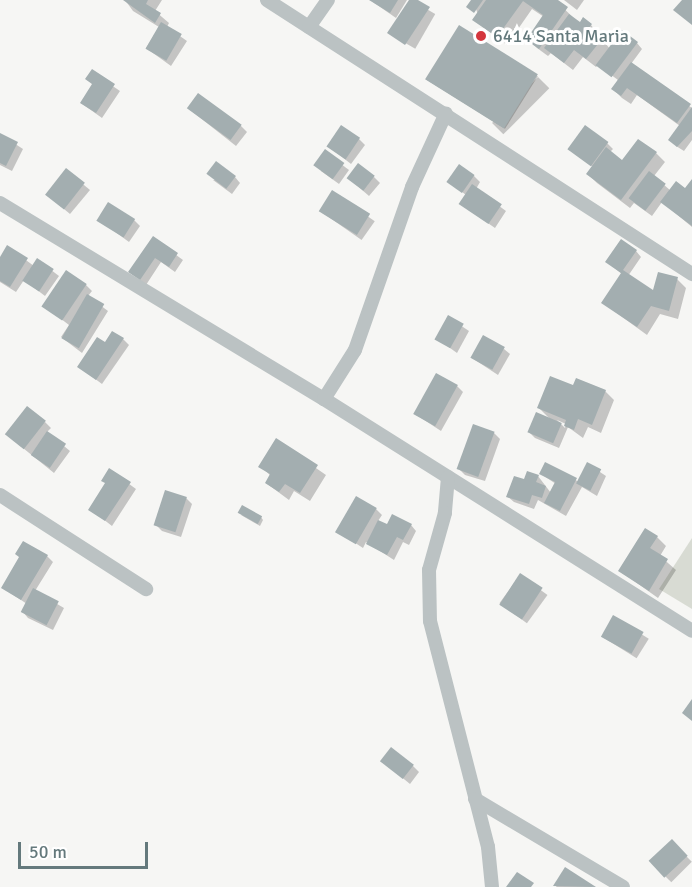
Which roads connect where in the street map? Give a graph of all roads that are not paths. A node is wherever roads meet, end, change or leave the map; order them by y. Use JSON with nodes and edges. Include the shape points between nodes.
{"nodes":[{"id":1,"x":267,"y":0,"type":"edge"},
{"id":2,"x":328,"y":0,"type":"edge"},
{"id":3,"x":309,"y":27,"type":"junction"},
{"id":4,"x":446,"y":113,"type":"junction"},
{"id":5,"x":0,"y":203,"type":"edge"},
{"id":6,"x":692,"y":274,"type":"edge"},
{"id":7,"x":324,"y":399,"type":"junction"},
{"id":8,"x":448,"y":477,"type":"junction"},
{"id":9,"x":0,"y":495,"type":"edge"},
{"id":10,"x":146,"y":589,"type":"dead end"},
{"id":11,"x":692,"y":631,"type":"edge"},
{"id":12,"x":475,"y":799,"type":"junction"},
{"id":13,"x":492,"y":887,"type":"edge"},
{"id":14,"x":623,"y":887,"type":"edge"}],
"edges":[{"from":1,"to":3,"type":"street"},
{"from":2,"to":3,"type":"street"},
{"from":3,"to":4,"type":"street"},
{"from":4,"to":6,"type":"street"},
{"from":4,"to":7,"type":"street","via":[[412,187],[355,350]]},
{"from":5,"to":7,"type":"street"},
{"from":7,"to":8,"type":"street"},
{"from":8,"to":11,"type":"street"},
{"from":8,"to":12,"type":"street","via":[[446,513],[429,570],[428,598],[435,645]]},
{"from":9,"to":10,"type":"street"},
{"from":12,"to":13,"type":"street","via":[[488,847]]},
{"from":12,"to":14,"type":"street"}]}
